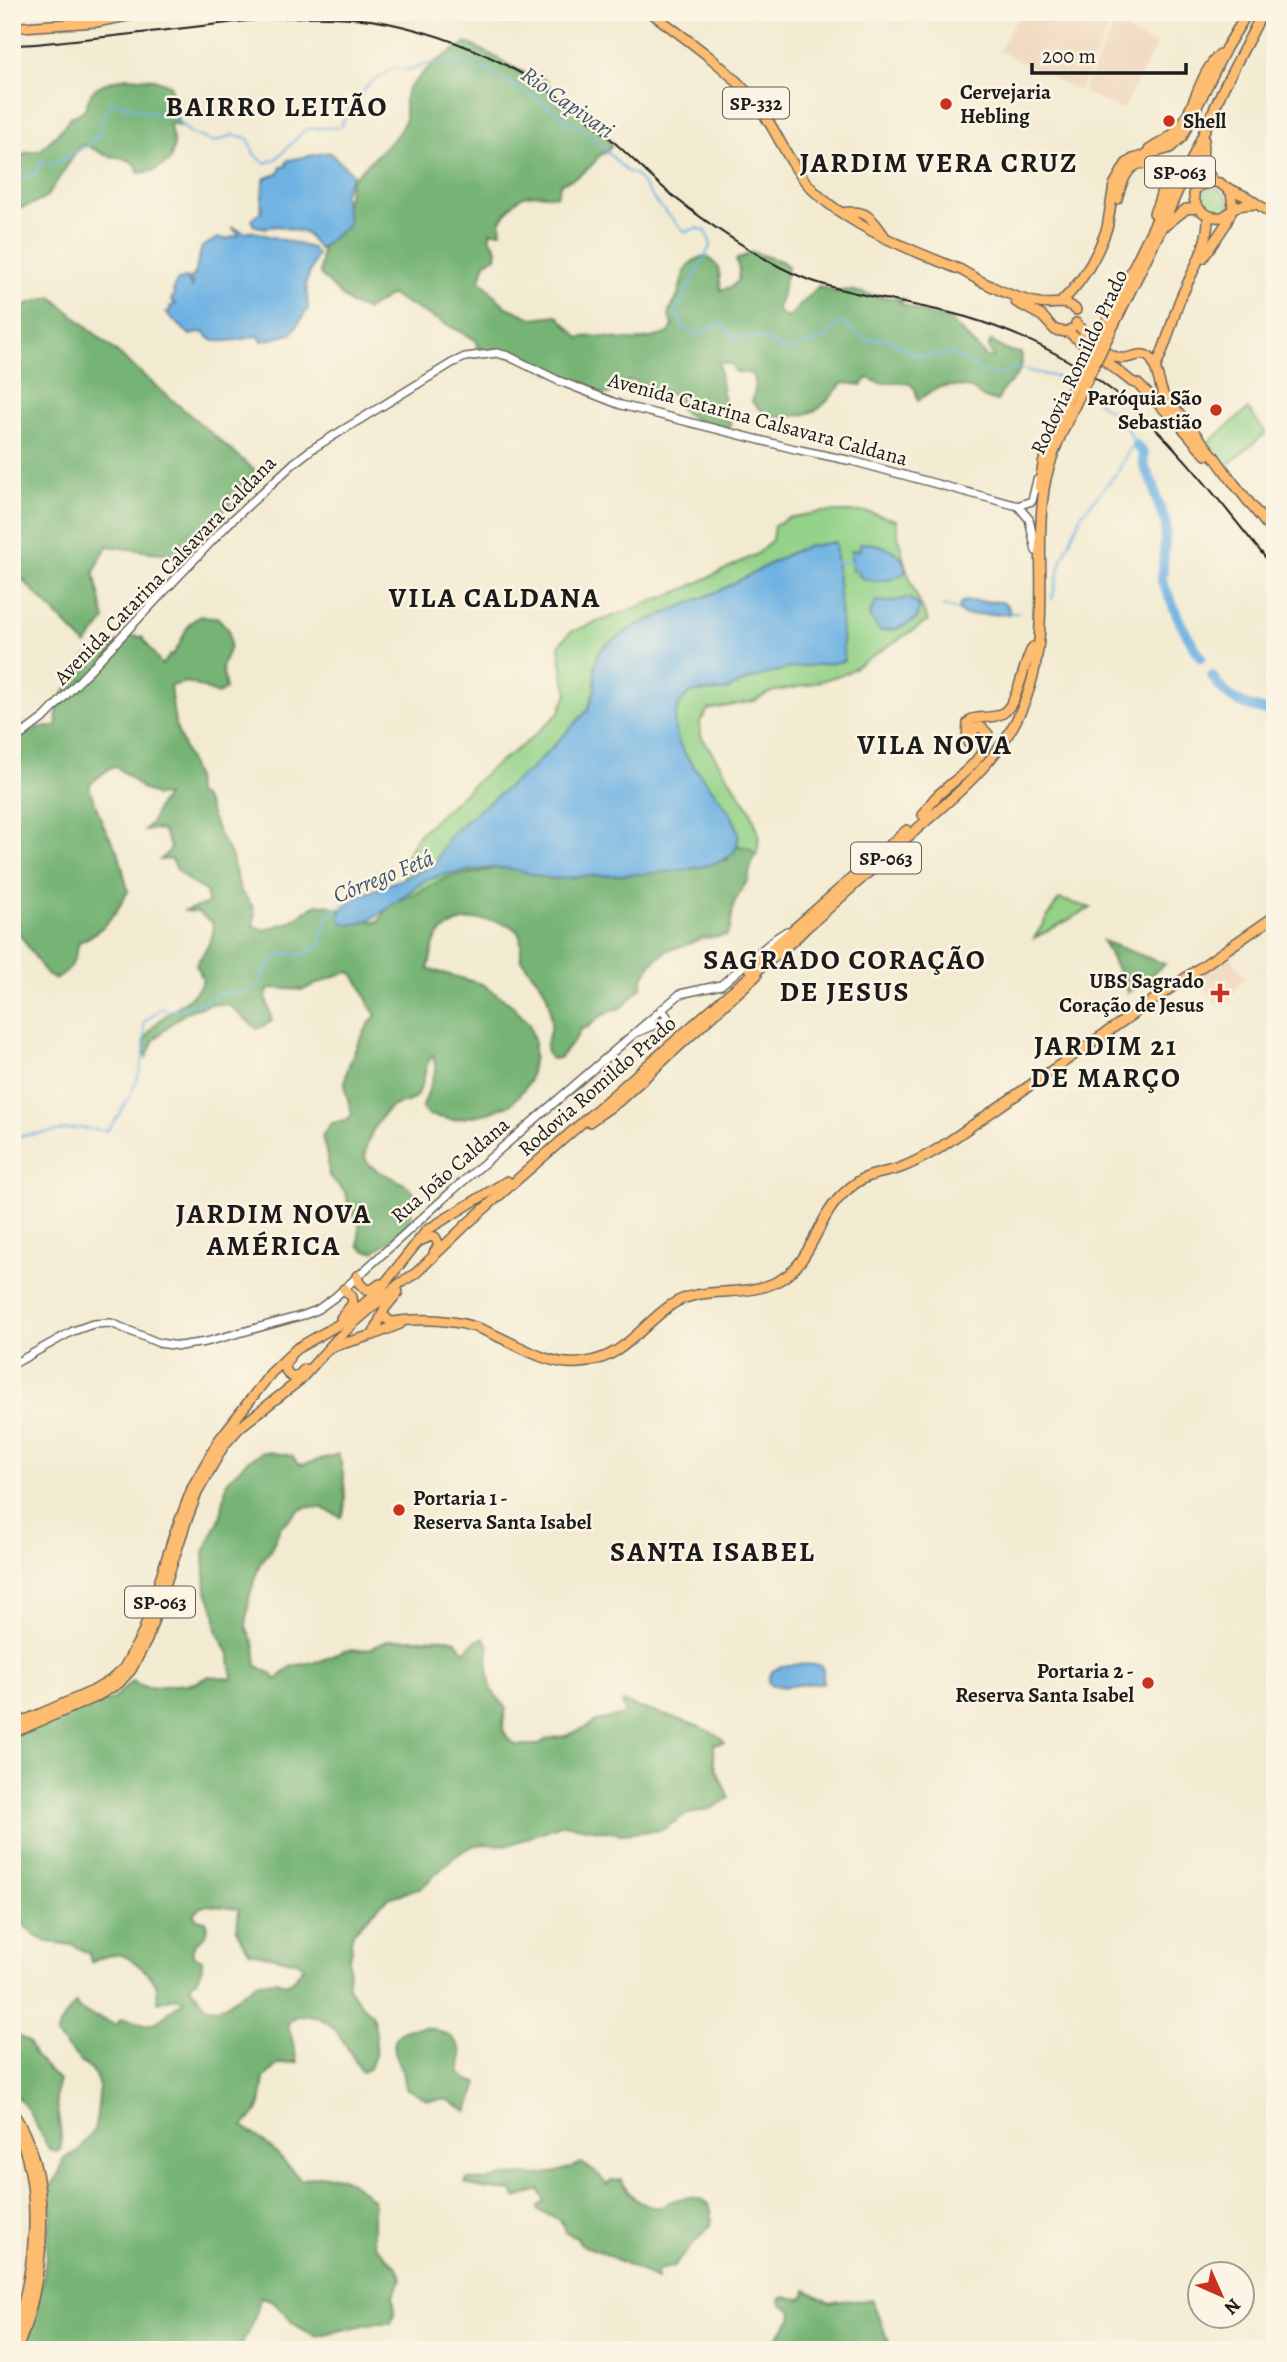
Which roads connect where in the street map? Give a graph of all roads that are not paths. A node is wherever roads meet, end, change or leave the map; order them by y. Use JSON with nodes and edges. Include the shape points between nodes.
{"nodes":[{"id":1,"x":148,"y":12,"type":"edge"},
{"id":2,"x":650,"y":12,"type":"edge"},
{"id":3,"x":1248,"y":12,"type":"edge"},
{"id":4,"x":1256,"y":12,"type":"edge"},
{"id":5,"x":1263,"y":12,"type":"edge"},
{"id":6,"x":100,"y":17,"type":"edge"},
{"id":7,"x":17,"y":26,"type":"edge"},
{"id":8,"x":1223,"y":89,"type":"junction"},
{"id":9,"x":1213,"y":181,"type":"junction"},
{"id":10,"x":1228,"y":188,"type":"junction"},
{"id":11,"x":1257,"y":204,"type":"junction"},
{"id":12,"x":1199,"y":208,"type":"junction"},
{"id":13,"x":1232,"y":210,"type":"junction"},
{"id":14,"x":857,"y":211,"type":"junction"},
{"id":15,"x":842,"y":213,"type":"junction"},
{"id":16,"x":1208,"y":215,"type":"junction"},
{"id":17,"x":1275,"y":216,"type":"edge"},
{"id":18,"x":855,"y":222,"type":"junction"},
{"id":19,"x":871,"y":227,"type":"junction"},
{"id":20,"x":1107,"y":228,"type":"junction"},
{"id":21,"x":1156,"y":230,"type":"junction"},
{"id":22,"x":1197,"y":265,"type":"junction"},
{"id":23,"x":1084,"y":276,"type":"junction"},
{"id":24,"x":975,"y":279,"type":"junction"},
{"id":25,"x":1058,"y":303,"type":"junction"},
{"id":26,"x":1076,"y":310,"type":"junction"},
{"id":27,"x":1049,"y":322,"type":"junction"},
{"id":28,"x":1076,"y":323,"type":"junction"},
{"id":29,"x":1067,"y":331,"type":"junction"},
{"id":30,"x":1166,"y":343,"type":"junction"},
{"id":31,"x":1145,"y":355,"type":"junction"},
{"id":32,"x":1131,"y":357,"type":"junction"},
{"id":33,"x":1155,"y":370,"type":"junction"},
{"id":34,"x":1127,"y":377,"type":"junction"},
{"id":35,"x":1138,"y":384,"type":"junction"},
{"id":36,"x":1069,"y":402,"type":"junction"},
{"id":37,"x":1228,"y":478,"type":"junction"},
{"id":38,"x":1016,"y":506,"type":"junction"},
{"id":39,"x":1275,"y":535,"type":"edge"},
{"id":40,"x":1036,"y":551,"type":"junction"},
{"id":41,"x":1033,"y":647,"type":"junction"},
{"id":42,"x":12,"y":742,"type":"edge"},
{"id":43,"x":923,"y":816,"type":"junction"},
{"id":44,"x":1275,"y":916,"type":"edge"},
{"id":45,"x":801,"y":923,"type":"junction"},
{"id":46,"x":661,"y":1009,"type":"junction"},
{"id":47,"x":630,"y":1036,"type":"junction"},
{"id":48,"x":357,"y":1276,"type":"junction"},
{"id":49,"x":392,"y":1276,"type":"junction"},
{"id":50,"x":415,"y":1276,"type":"junction"},
{"id":51,"x":344,"y":1289,"type":"junction"},
{"id":52,"x":382,"y":1315,"type":"junction"},
{"id":53,"x":404,"y":1321,"type":"junction"},
{"id":54,"x":373,"y":1335,"type":"junction"},
{"id":55,"x":302,"y":1346,"type":"junction"},
{"id":56,"x":332,"y":1346,"type":"junction"},
{"id":57,"x":12,"y":1365,"type":"edge"},
{"id":58,"x":12,"y":1725,"type":"edge"},
{"id":59,"x":12,"y":1733,"type":"edge"},
{"id":60,"x":12,"y":2110,"type":"edge"},
{"id":61,"x":12,"y":2122,"type":"edge"},
{"id":62,"x":12,"y":2340,"type":"edge"},
{"id":63,"x":17,"y":2350,"type":"edge"}],
"edges":[{"from":1,"to":6,"type":"main road"},
{"from":2,"to":15,"type":"main road","number":"SP-332","via":[[747,92],[809,185]]},
{"from":3,"to":20,"type":"main road","via":[[1182,137],[1170,148],[1133,159],[1121,170]]},
{"from":4,"to":21,"type":"main road","name":"Rodovia Romildo Prado","number":"SP-063"},
{"from":5,"to":8,"type":"main road","name":"Rodovia Romildo Prado","number":"SP-063"},
{"from":6,"to":7,"type":"main road"},
{"from":8,"to":9,"type":"main road","via":[[1202,150]]},
{"from":8,"to":21,"type":"main road","name":"Rodovia Romildo Prado","number":"SP-063"},
{"from":9,"to":10,"type":"main road"},
{"from":9,"to":12,"type":"main road","via":[[1195,189],[1193,200]]},
{"from":10,"to":11,"type":"main road"},
{"from":10,"to":13,"type":"main road"},
{"from":11,"to":13,"type":"main road"},
{"from":11,"to":17,"type":"main road"},
{"from":12,"to":16,"type":"main road"},
{"from":12,"to":21,"type":"main road","via":[[1186,209]]},
{"from":13,"to":16,"type":"main road","via":[[1222,217]]},
{"from":13,"to":22,"type":"main road"},
{"from":14,"to":15,"type":"main road"},
{"from":14,"to":18,"type":"main road"},
{"from":14,"to":19,"type":"main road","number":"SP-332","via":[[867,214]]},
{"from":15,"to":18,"type":"main road","number":"SP-332"},
{"from":16,"to":22,"type":"main road","via":[[1207,236]]},
{"from":18,"to":19,"type":"main road","number":"SP-332"},
{"from":19,"to":24,"type":"main road","number":"SP-332"},
{"from":20,"to":21,"type":"main road","via":[[1127,174],[1144,164],[1156,170],[1163,181],[1152,219]]},
{"from":20,"to":23,"type":"main road"},
{"from":21,"to":36,"type":"main road","name":"Rodovia Romildo Prado","number":"SP-063","bridge":true},
{"from":22,"to":30,"type":"main road"},
{"from":23,"to":25,"type":"main road"},
{"from":23,"to":26,"type":"main road"},
{"from":24,"to":25,"type":"main road","number":"SP-332","via":[[1030,301]]},
{"from":24,"to":27,"type":"main road","number":"SP-332"},
{"from":25,"to":26,"type":"main road","number":"SP-332"},
{"from":25,"to":27,"type":"main road","via":[[1049,312]]},
{"from":26,"to":28,"type":"main road"},
{"from":27,"to":29,"type":"main road","number":"SP-332","via":[[1055,330]]},
{"from":28,"to":29,"type":"main road"},
{"from":28,"to":32,"type":"main road","via":[[1115,357]]},
{"from":29,"to":34,"type":"main road","number":"SP-332"},
{"from":30,"to":31,"type":"main road"},
{"from":30,"to":33,"type":"main road"},
{"from":31,"to":32,"type":"main road"},
{"from":31,"to":33,"type":"main road","number":"SP-332"},
{"from":32,"to":34,"type":"main road","via":[[1125,366]]},
{"from":33,"to":35,"type":"main road","via":[[1149,381]]},
{"from":33,"to":37,"type":"main road","number":"SP-332","via":[[1164,396]]},
{"from":34,"to":35,"type":"main road","number":"SP-332"},
{"from":35,"to":37,"type":"main road","number":"SP-332"},
{"from":36,"to":38,"type":"street","via":[[1049,432],[1032,501]]},
{"from":36,"to":40,"type":"main road","name":"Rodovia Romildo Prado","number":"SP-063","via":[[1040,476]]},
{"from":36,"to":50,"type":"main road","name":"Rodovia Romildo Prado","number":"SP-063","via":[[1044,490],[1038,653],[1027,694],[1003,744],[979,773],[785,950],[776,953],[478,1214]]},
{"from":37,"to":39,"type":"main road","number":"SP-332"},
{"from":38,"to":40,"type":"street","via":[[1029,519]]},
{"from":38,"to":42,"type":"street","name":"Avenida Catarina Calsavara Caldana","via":[[621,405],[497,353],[465,357],[294,463],[227,525],[46,716]]},
{"from":40,"to":41,"type":"main road","name":"Rodovia Romildo Prado","number":"SP-063"},
{"from":41,"to":43,"type":"main road","name":"Rodovia Romildo Prado","number":"SP-063","via":[[1022,694],[1005,731],[976,768]]},
{"from":41,"to":43,"type":"main road","via":[[1009,709],[968,723],[968,743],[975,728],[988,734],[984,750]]},
{"from":43,"to":45,"type":"main road","name":"Rodovia Romildo Prado","number":"SP-063"},
{"from":44,"to":53,"type":"main road","via":[[938,1149],[854,1184],[829,1209],[801,1261],[782,1279],[754,1289],[695,1295],[672,1304],[619,1350],[579,1363],[553,1360],[474,1327]]},
{"from":45,"to":46,"type":"street","via":[[721,985],[680,994]]},
{"from":45,"to":49,"type":"main road","name":"Rodovia Romildo Prado","number":"SP-063","via":[[509,1180],[427,1230]]},
{"from":46,"to":47,"type":"street","name":"Rua João Caldana"},
{"from":46,"to":47,"type":"street","via":[[666,1020]]},
{"from":47,"to":48,"type":"street","name":"Rua João Caldana"},
{"from":48,"to":49,"type":"main road","via":[[368,1291]]},
{"from":48,"to":51,"type":"street","name":"Rua João Caldana"},
{"from":49,"to":50,"type":"main road","via":[[417,1244],[433,1236],[438,1241],[436,1251]]},
{"from":49,"to":55,"type":"main road","name":"Rodovia Romildo Prado","number":"SP-063","via":[[353,1314]]},
{"from":50,"to":52,"type":"main road","via":[[390,1300]]},
{"from":50,"to":56,"type":"main road","name":"Rodovia Romildo Prado","number":"SP-063","via":[[355,1322]]},
{"from":51,"to":55,"type":"main road","via":[[352,1297],[352,1305]]},
{"from":51,"to":57,"type":"street","name":"Rua João Caldana","via":[[304,1315],[179,1346],[159,1343],[111,1323],[93,1324]]},
{"from":52,"to":53,"type":"main road","via":[[391,1322]]},
{"from":52,"to":54,"type":"main road"},
{"from":53,"to":54,"type":"main road"},
{"from":54,"to":56,"type":"main road"},
{"from":55,"to":56,"type":"main road","via":[[284,1366],[293,1377]]},
{"from":55,"to":58,"type":"main road","name":"Rodovia Romildo Prado","number":"SP-063","via":[[271,1373],[200,1471],[177,1525],[143,1633],[124,1668],[93,1691]]},
{"from":56,"to":59,"type":"main road","name":"Rodovia Romildo Prado","number":"SP-063","via":[[300,1380],[240,1427],[220,1452],[186,1522],[145,1646],[126,1675],[94,1698]]},
{"from":60,"to":63,"type":"main road","via":[[29,2143],[41,2201],[37,2269]]},
{"from":61,"to":62,"type":"main road","via":[[29,2165],[34,2214],[25,2291]]}]}
